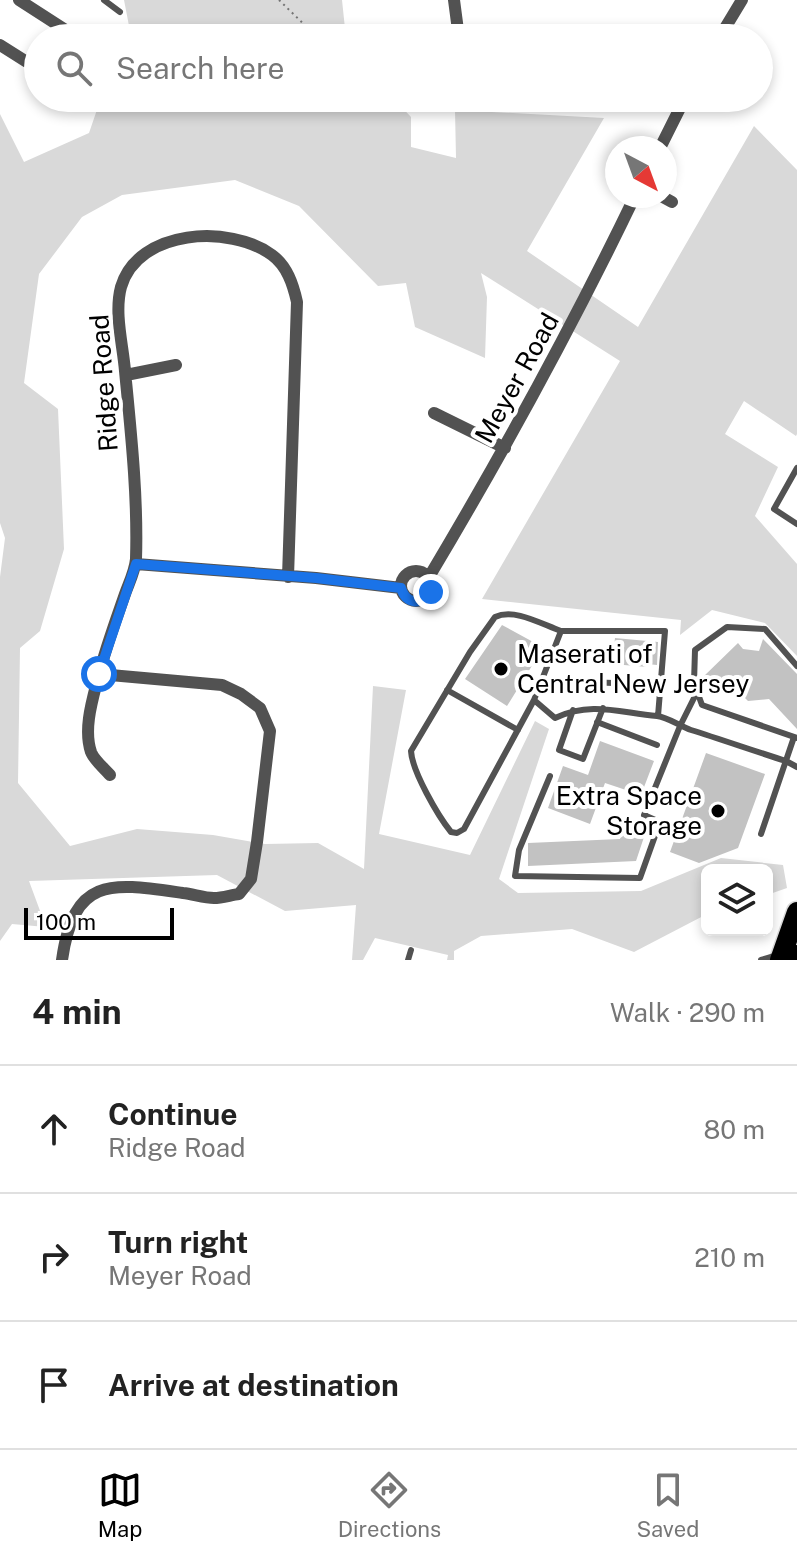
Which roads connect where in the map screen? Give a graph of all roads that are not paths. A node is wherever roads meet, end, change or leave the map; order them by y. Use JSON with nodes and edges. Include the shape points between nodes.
{"nodes":[{"id":1,"x":19,"y":0,"type":"edge"},
{"id":2,"x":104,"y":0,"type":"edge"},
{"id":3,"x":454,"y":0,"type":"edge"},
{"id":4,"x":742,"y":0,"type":"edge"},
{"id":5,"x":120,"y":12,"type":"dead end"},
{"id":6,"x":56,"y":24,"type":"edge"},
{"id":7,"x":457,"y":24,"type":"edge"},
{"id":8,"x":727,"y":24,"type":"edge"},
{"id":9,"x":0,"y":45,"type":"edge"},
{"id":10,"x":24,"y":60,"type":"edge"},
{"id":11,"x":678,"y":112,"type":"edge"},
{"id":12,"x":666,"y":136,"type":"edge"},
{"id":13,"x":629,"y":208,"type":"edge"},
{"id":14,"x":176,"y":365,"type":"dead end"},
{"id":15,"x":126,"y":375,"type":"junction"},
{"id":16,"x":434,"y":413,"type":"dead end"},
{"id":17,"x":505,"y":448,"type":"junction"},
{"id":18,"x":797,"y":468,"type":"edge"},
{"id":19,"x":794,"y":481,"type":"edge"},
{"id":20,"x":797,"y":524,"type":"edge"},
{"id":21,"x":136,"y":564,"type":"junction"},
{"id":22,"x":288,"y":577,"type":"junction"},
{"id":23,"x":429,"y":577,"type":"junction"},
{"id":24,"x":401,"y":588,"type":"junction"},
{"id":25,"x":561,"y":631,"type":"junction"},
{"id":26,"x":553,"y":652,"type":"junction"},
{"id":27,"x":605,"y":655,"type":"dead end"},
{"id":28,"x":797,"y":666,"type":"edge"},
{"id":29,"x":99,"y":674,"type":"junction"},
{"id":30,"x":542,"y":680,"type":"junction"},
{"id":31,"x":660,"y":685,"type":"junction"},
{"id":32,"x":447,"y":690,"type":"junction"},
{"id":33,"x":697,"y":692,"type":"junction"},
{"id":34,"x":534,"y":700,"type":"junction"},
{"id":35,"x":603,"y":708,"type":"junction"},
{"id":36,"x":573,"y":710,"type":"junction"},
{"id":37,"x":658,"y":716,"type":"junction"},
{"id":38,"x":597,"y":722,"type":"junction"},
{"id":39,"x":680,"y":726,"type":"junction"},
{"id":40,"x":518,"y":730,"type":"junction"},
{"id":41,"x":796,"y":738,"type":"edge"},
{"id":42,"x":657,"y":745,"type":"dead end"},
{"id":43,"x":793,"y":764,"type":"edge"},
{"id":44,"x":110,"y":775,"type":"dead end"},
{"id":45,"x":550,"y":776,"type":"dead end"},
{"id":46,"x":761,"y":834,"type":"dead end"},
{"id":47,"x":797,"y":912,"type":"edge"},
{"id":48,"x":411,"y":950,"type":"dead end"},
{"id":49,"x":788,"y":957,"type":"edge"},
{"id":50,"x":62,"y":960,"type":"edge"},
{"id":51,"x":408,"y":960,"type":"edge"},
{"id":52,"x":761,"y":960,"type":"edge"}],
"edges":[{"from":1,"to":6,"type":"street"},
{"from":2,"to":5,"type":"lane"},
{"from":3,"to":7,"type":"street"},
{"from":4,"to":8,"type":"street"},
{"from":9,"to":10,"type":"street"},
{"from":11,"to":12,"type":"street"},
{"from":13,"to":17,"type":"street","name":"Meyer Road"},
{"from":14,"to":15,"type":"street"},
{"from":15,"to":21,"type":"street","name":"Ridge Road"},
{"from":15,"to":22,"type":"street","name":"Ridge Road","via":[[118,307],[121,287],[157,244],[174,238],[245,241],[285,269],[297,302]]},
{"from":16,"to":17,"type":"street"},
{"from":17,"to":23,"type":"street","name":"Meyer Road"},
{"from":18,"to":19,"type":"lane"},
{"from":19,"to":20,"type":"lane","via":[[774,509]]},
{"from":21,"to":22,"type":"street","name":"Meyer Road"},
{"from":21,"to":29,"type":"street","name":"Ridge Road"},
{"from":22,"to":24,"type":"street","name":"Meyer Road"},
{"from":23,"to":24,"type":"street","name":"Meyer Road","via":[[411,572]]},
{"from":23,"to":24,"type":"street","name":"Meyer Road","via":[[431,592],[424,600],[409,600]]},
{"from":25,"to":26,"type":"lane"},
{"from":25,"to":31,"type":"lane","via":[[665,631]]},
{"from":25,"to":32,"type":"lane","via":[[516,614],[499,614]]},
{"from":26,"to":27,"type":"lane"},
{"from":26,"to":30,"type":"lane"},
{"from":28,"to":33,"type":"lane","via":[[765,629],[727,627],[695,650]]},
{"from":29,"to":44,"type":"street","name":"Ridge Road","via":[[88,736],[92,755]]},
{"from":29,"to":50,"type":"street","via":[[222,685],[260,708],[270,731],[257,842],[251,879],[239,894],[214,898],[107,887],[86,899],[66,931]]},
{"from":30,"to":31,"type":"lane"},
{"from":30,"to":34,"type":"lane"},
{"from":31,"to":37,"type":"lane"},
{"from":32,"to":40,"type":"lane"},
{"from":32,"to":40,"type":"lane","via":[[411,751],[414,768],[451,832],[464,829]]},
{"from":33,"to":39,"type":"lane"},
{"from":33,"to":41,"type":"lane","via":[[702,705]]},
{"from":34,"to":36,"type":"lane","via":[[555,718]]},
{"from":34,"to":40,"type":"lane"},
{"from":35,"to":36,"type":"lane"},
{"from":35,"to":37,"type":"lane"},
{"from":35,"to":38,"type":"lane"},
{"from":36,"to":38,"type":"lane","via":[[559,750],[583,759]]},
{"from":37,"to":39,"type":"lane"},
{"from":38,"to":42,"type":"lane"},
{"from":39,"to":43,"type":"lane"},
{"from":39,"to":45,"type":"lane","via":[[644,815],[660,822],[640,878],[515,876],[519,850]]},
{"from":41,"to":43,"type":"lane"},
{"from":43,"to":46,"type":"lane"},
{"from":47,"to":49,"type":"highway"},
{"from":48,"to":51,"type":"lane"},
{"from":49,"to":52,"type":"lane"}]}
